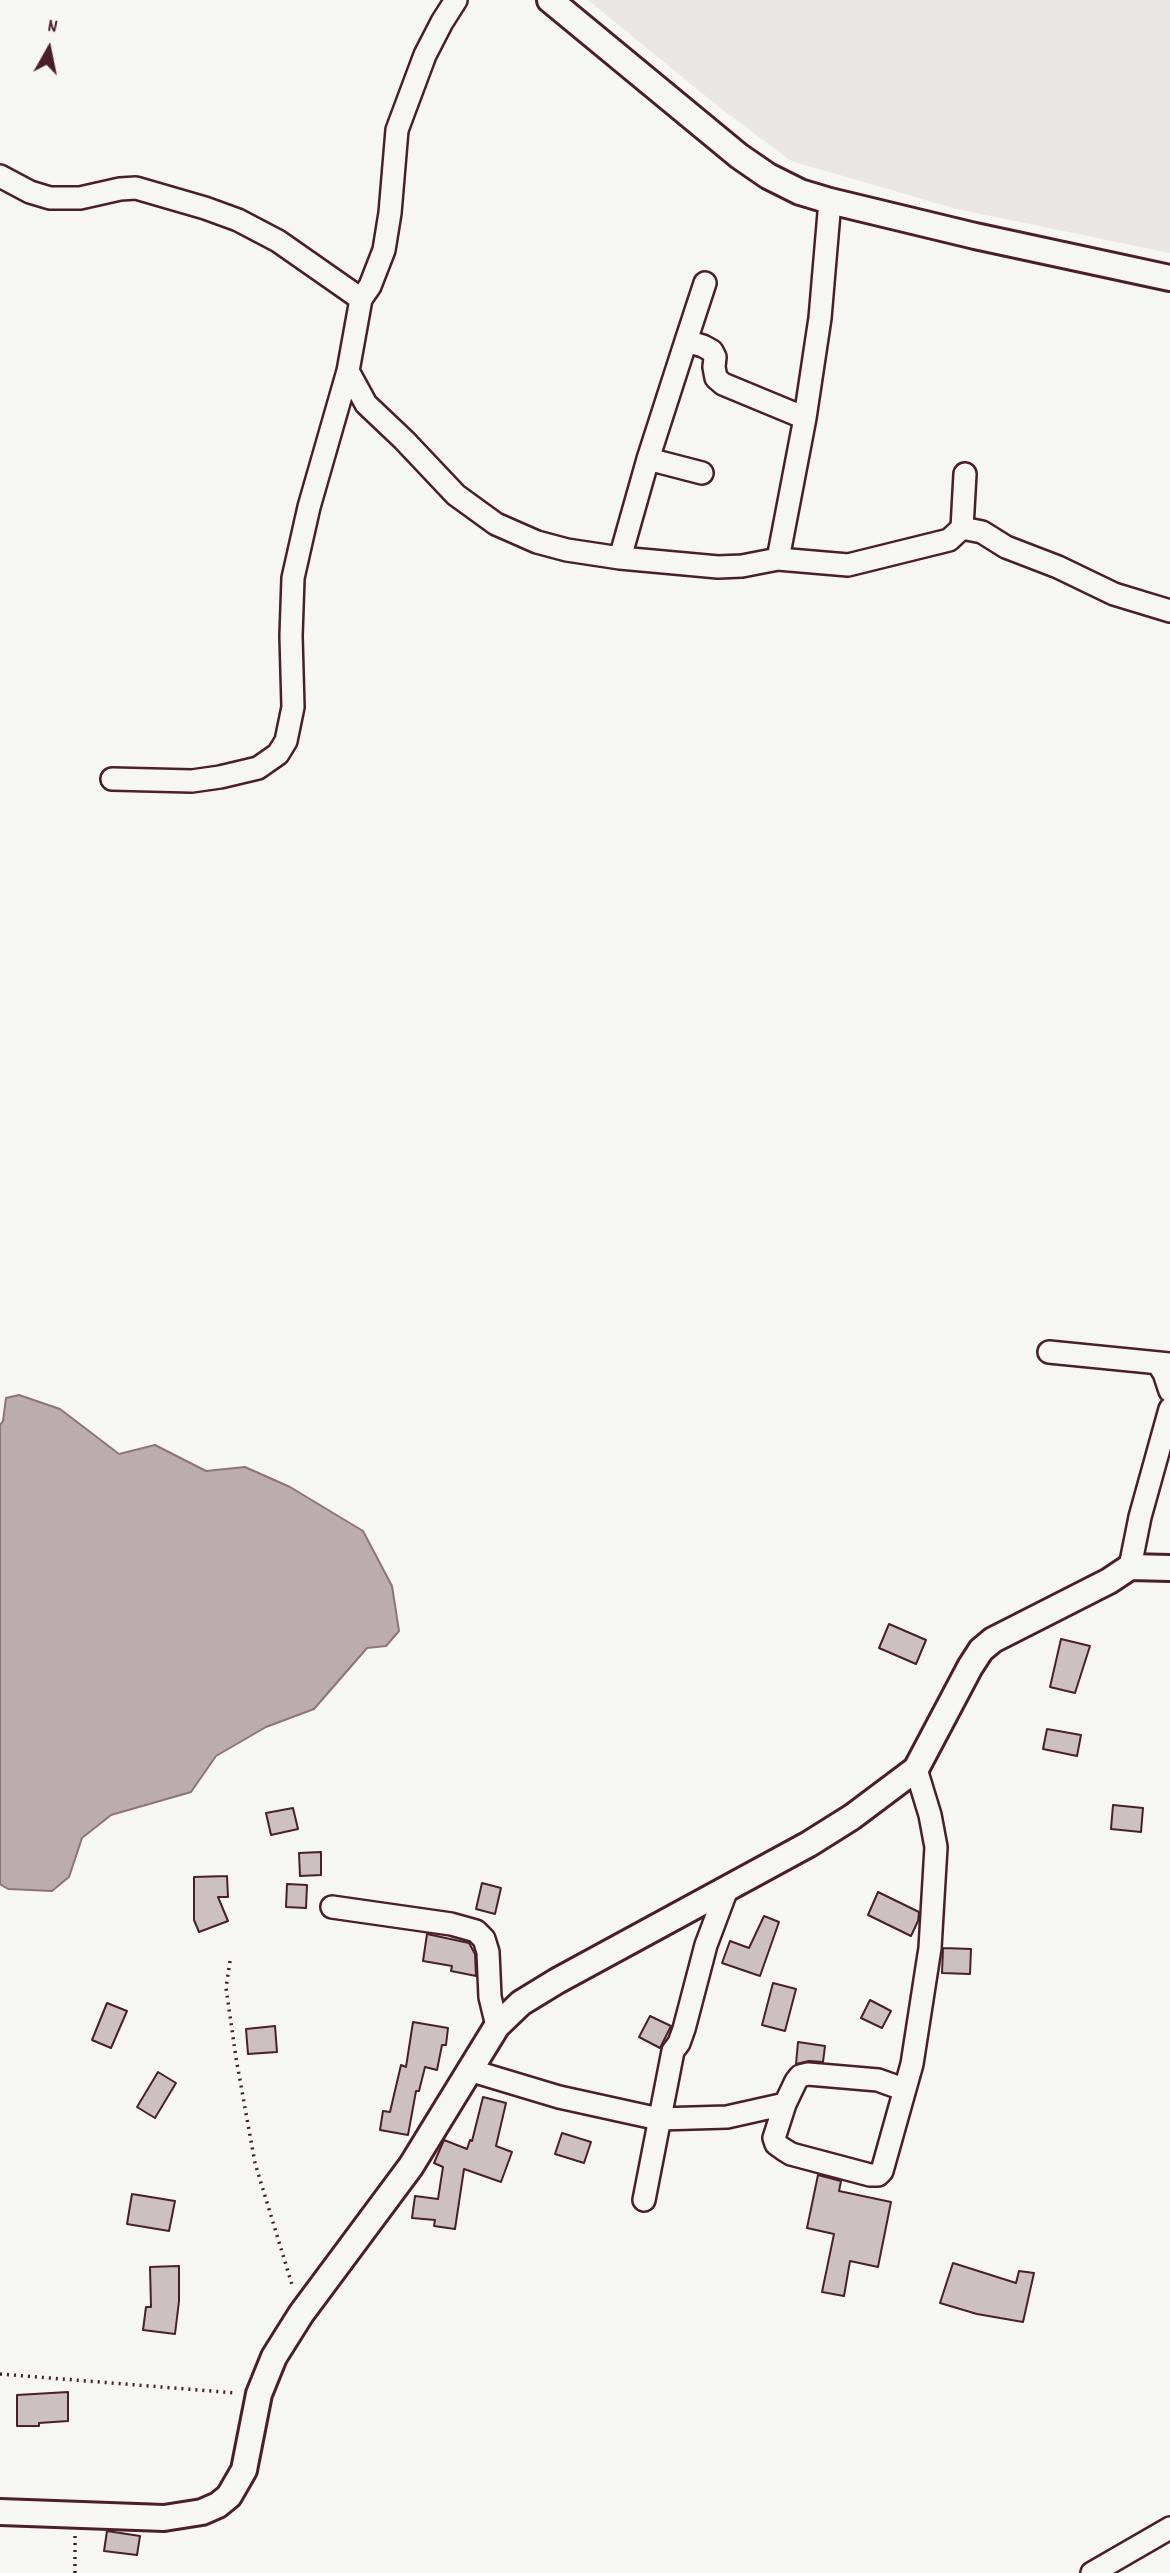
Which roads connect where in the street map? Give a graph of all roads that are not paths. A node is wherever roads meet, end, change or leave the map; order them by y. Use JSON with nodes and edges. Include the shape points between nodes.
{"nodes":[{"id":1,"x":456,"y":0,"type":"edge"},
{"id":2,"x":550,"y":0,"type":"edge"},
{"id":3,"x":0,"y":176,"type":"edge"},
{"id":4,"x":830,"y":201,"type":"junction"},
{"id":5,"x":1170,"y":278,"type":"edge"},
{"id":6,"x":705,"y":283,"type":"dead end"},
{"id":7,"x":361,"y":299,"type":"junction"},
{"id":8,"x":686,"y":341,"type":"junction"},
{"id":9,"x":348,"y":371,"type":"junction"},
{"id":10,"x":805,"y":418,"type":"junction"},
{"id":11,"x":648,"y":459,"type":"junction"},
{"id":12,"x":702,"y":472,"type":"dead end"},
{"id":13,"x":965,"y":474,"type":"dead end"},
{"id":14,"x":962,"y":528,"type":"junction"},
{"id":15,"x":620,"y":558,"type":"junction"},
{"id":16,"x":778,"y":559,"type":"junction"},
{"id":17,"x":1170,"y":611,"type":"edge"},
{"id":18,"x":111,"y":779,"type":"dead end"},
{"id":19,"x":1049,"y":1352,"type":"dead end"},
{"id":20,"x":1164,"y":1364,"type":"edge"},
{"id":21,"x":1170,"y":1391,"type":"edge"},
{"id":22,"x":1170,"y":1409,"type":"edge"},
{"id":23,"x":1130,"y":1567,"type":"junction"},
{"id":24,"x":1170,"y":1569,"type":"edge"},
{"id":25,"x":916,"y":1769,"type":"junction"},
{"id":26,"x":727,"y":1889,"type":"junction"},
{"id":27,"x":332,"y":1907,"type":"dead end"},
{"id":28,"x":497,"y":2026,"type":"junction"},
{"id":29,"x":470,"y":2070,"type":"junction"},
{"id":30,"x":903,"y":2089,"type":"junction"},
{"id":31,"x":785,"y":2104,"type":"junction"},
{"id":32,"x":659,"y":2119,"type":"junction"},
{"id":33,"x":644,"y":2200,"type":"dead end"},
{"id":34,"x":0,"y":2512,"type":"edge"},
{"id":35,"x":1170,"y":2528,"type":"edge"},
{"id":36,"x":1092,"y":2573,"type":"edge"}],
"edges":[{"from":1,"to":7,"type":"street","via":[[425,55],[401,117],[384,250]]},
{"from":2,"to":4,"type":"street","via":[[739,156],[800,192]]},
{"from":3,"to":7,"type":"street","via":[[50,198],[136,188],[195,205],[278,241]]},
{"from":4,"to":5,"type":"street"},
{"from":4,"to":10,"type":"street"},
{"from":6,"to":8,"type":"street"},
{"from":7,"to":9,"type":"street"},
{"from":8,"to":10,"type":"street","via":[[712,351],[716,378],[723,384]]},
{"from":8,"to":11,"type":"street"},
{"from":9,"to":15,"type":"street","via":[[366,404],[456,495],[486,517],[537,542]]},
{"from":9,"to":18,"type":"street","via":[[293,578],[293,708],[286,741],[278,754],[258,768],[220,777]]},
{"from":10,"to":16,"type":"street"},
{"from":11,"to":12,"type":"street"},
{"from":11,"to":15,"type":"street"},
{"from":13,"to":14,"type":"street"},
{"from":14,"to":16,"type":"street","via":[[939,544],[848,565]]},
{"from":14,"to":17,"type":"street","via":[[982,532],[1114,594]]},
{"from":15,"to":16,"type":"street","via":[[718,566]]},
{"from":19,"to":20,"type":"street"},
{"from":20,"to":21,"type":"street"},
{"from":22,"to":23,"type":"street"},
{"from":23,"to":24,"type":"street"},
{"from":23,"to":25,"type":"street","via":[[981,1650]]},
{"from":25,"to":26,"type":"street","via":[[852,1817]]},
{"from":25,"to":30,"type":"street","via":[[936,1847],[930,1948],[912,2063]]},
{"from":26,"to":28,"type":"street","via":[[557,1981],[521,2003]]},
{"from":26,"to":32,"type":"street","via":[[673,2051]]},
{"from":27,"to":28,"type":"street","via":[[476,1931],[488,1952]]},
{"from":28,"to":29,"type":"street"},
{"from":29,"to":32,"type":"street","via":[[571,2101]]},
{"from":29,"to":34,"type":"street","via":[[411,2166],[274,2357],[259,2395],[244,2470],[229,2496],[202,2512],[174,2517]]},
{"from":30,"to":31,"type":"street","via":[[878,2080],[808,2074],[796,2081]]},
{"from":30,"to":31,"type":"street","via":[[878,2175],[791,2154],[776,2144],[775,2131]]},
{"from":31,"to":32,"type":"street","via":[[727,2116]]},
{"from":32,"to":33,"type":"street"},
{"from":35,"to":36,"type":"street"}]}
